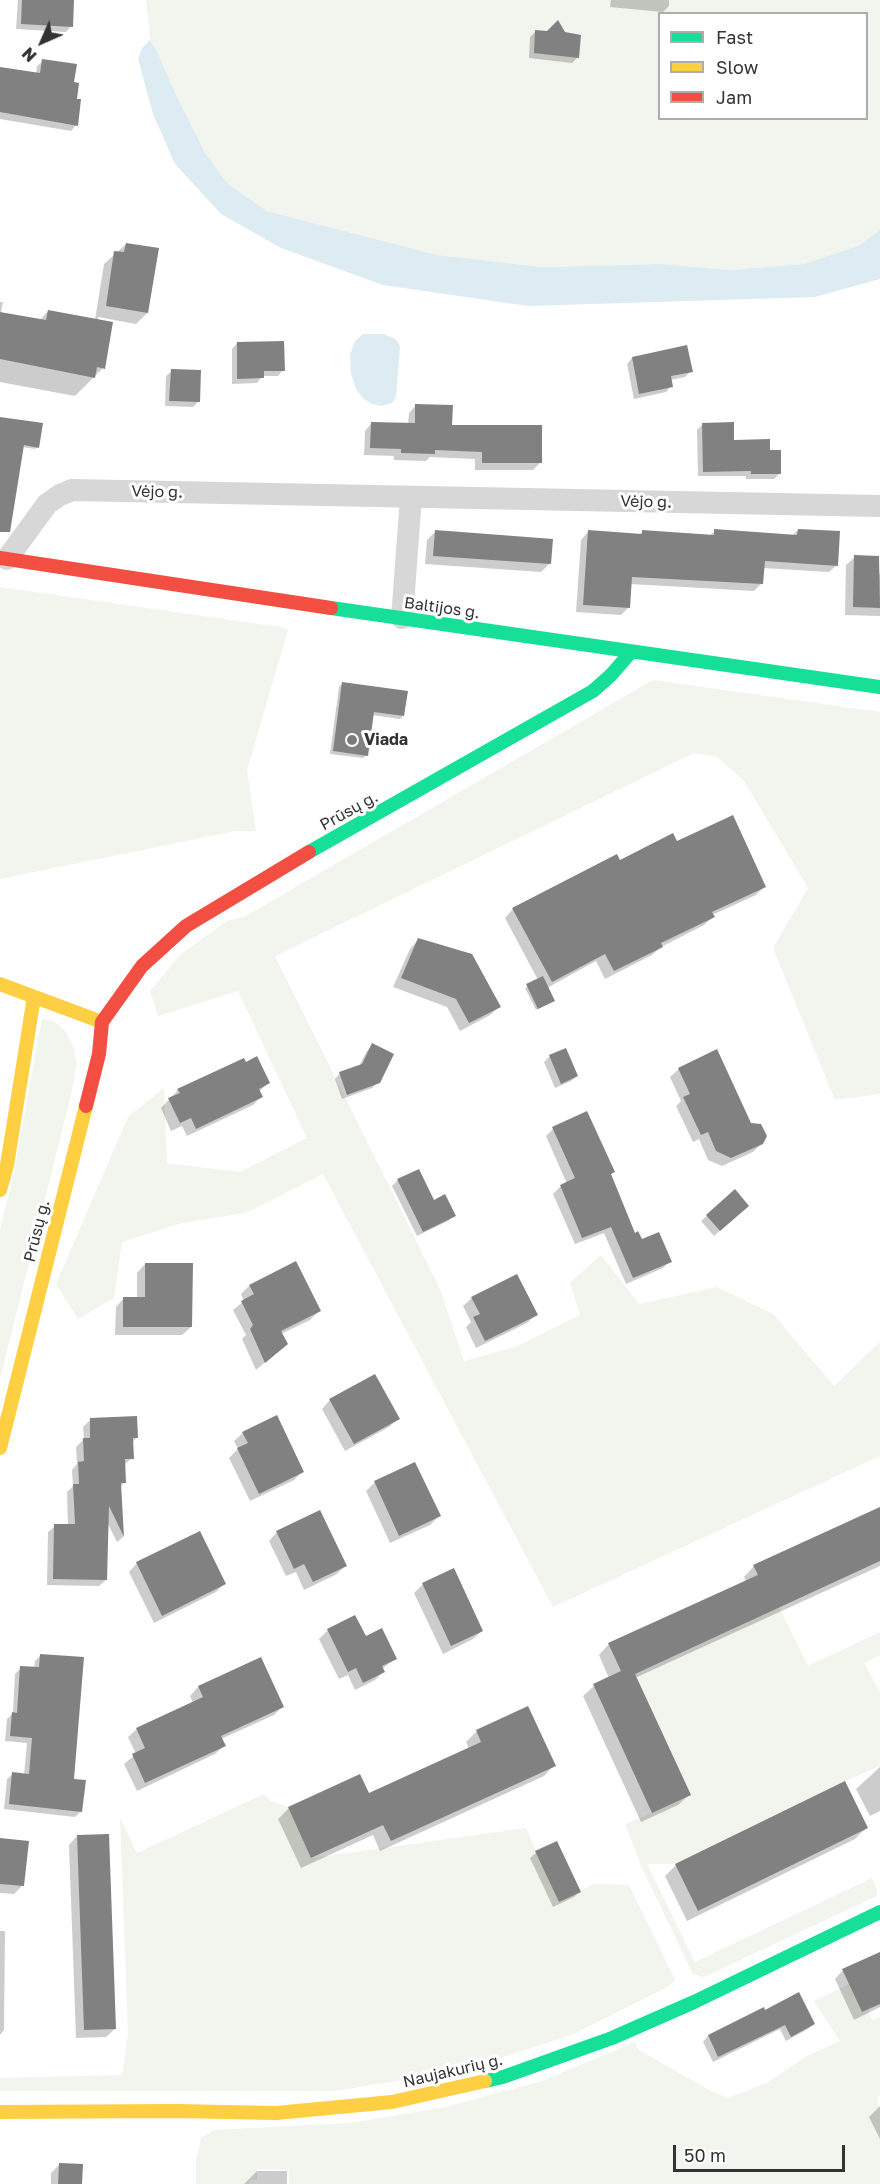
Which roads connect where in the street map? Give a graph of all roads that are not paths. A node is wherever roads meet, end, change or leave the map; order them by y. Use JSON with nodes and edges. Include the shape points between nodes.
{"nodes":[{"id":1,"x":411,"y":497,"type":"junction"},
{"id":2,"x":880,"y":506,"type":"edge"},
{"id":3,"x":3,"y":559,"type":"edge"},
{"id":4,"x":402,"y":618,"type":"junction"},
{"id":5,"x":631,"y":652,"type":"junction"},
{"id":6,"x":880,"y":687,"type":"edge"},
{"id":7,"x":0,"y":984,"type":"edge"},
{"id":8,"x":34,"y":997,"type":"junction"},
{"id":9,"x":102,"y":1022,"type":"junction"},
{"id":10,"x":0,"y":1191,"type":"edge"},
{"id":11,"x":0,"y":1448,"type":"edge"},
{"id":12,"x":880,"y":1912,"type":"edge"},
{"id":13,"x":0,"y":2112,"type":"edge"}],
"edges":[{"from":1,"to":2,"type":"street","name":"Vėjo g."},
{"from":1,"to":3,"type":"street","name":"Vėjo g.","via":[[72,490],[47,504]]},
{"from":1,"to":4,"type":"street"},
{"from":3,"to":4,"type":"street","name":"Baltijos g."},
{"from":4,"to":5,"type":"street","name":"Baltijos g."},
{"from":5,"to":6,"type":"street","name":"Baltijos g."},
{"from":5,"to":9,"type":"street","name":"Prūsų g.","via":[[593,691],[186,926],[142,966]]},
{"from":7,"to":8,"type":"street"},
{"from":8,"to":9,"type":"street"},
{"from":8,"to":10,"type":"street"},
{"from":9,"to":11,"type":"street","name":"Prūsų g.","via":[[99,1054]]},
{"from":12,"to":13,"type":"street","name":"Naujakurių g.","via":[[694,2002],[612,2038],[503,2078],[392,2102],[276,2113]]}]}
